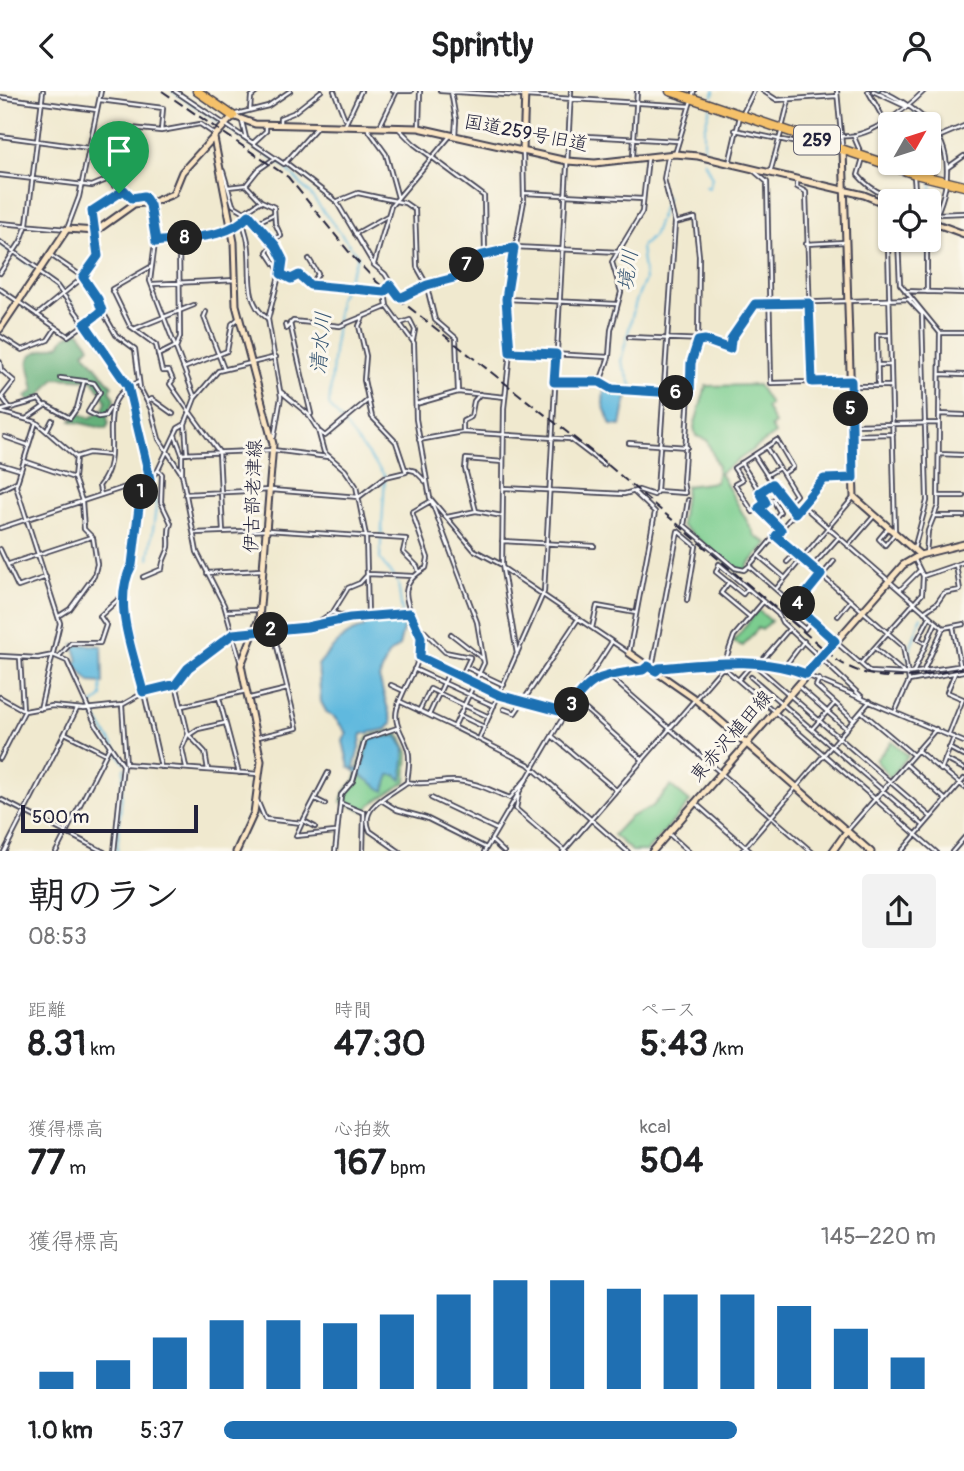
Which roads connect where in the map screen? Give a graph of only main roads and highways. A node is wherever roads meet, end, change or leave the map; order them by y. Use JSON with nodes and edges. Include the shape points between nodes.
{"nodes":[{"id":1,"x":197,"y":91,"type":"edge"},
{"id":2,"x":670,"y":91,"type":"edge"},
{"id":3,"x":690,"y":96,"type":"edge"},
{"id":4,"x":233,"y":116,"type":"road end"},
{"id":5,"x":862,"y":153,"type":"junction"},
{"id":6,"x":878,"y":157,"type":"edge"},
{"id":7,"x":932,"y":175,"type":"edge"},
{"id":8,"x":946,"y":180,"type":"junction"},
{"id":9,"x":964,"y":184,"type":"edge"}],
"edges":[{"from":1,"to":4,"type":"highway"},
{"from":2,"to":3,"type":"highway","number":"259"},
{"from":3,"to":5,"type":"highway","number":"259"},
{"from":5,"to":6,"type":"highway","number":"259"},
{"from":5,"to":8,"type":"highway","number":"259","via":[[915,174]]},
{"from":7,"to":8,"type":"highway","number":"259"},
{"from":8,"to":9,"type":"highway","number":"259"}]}
